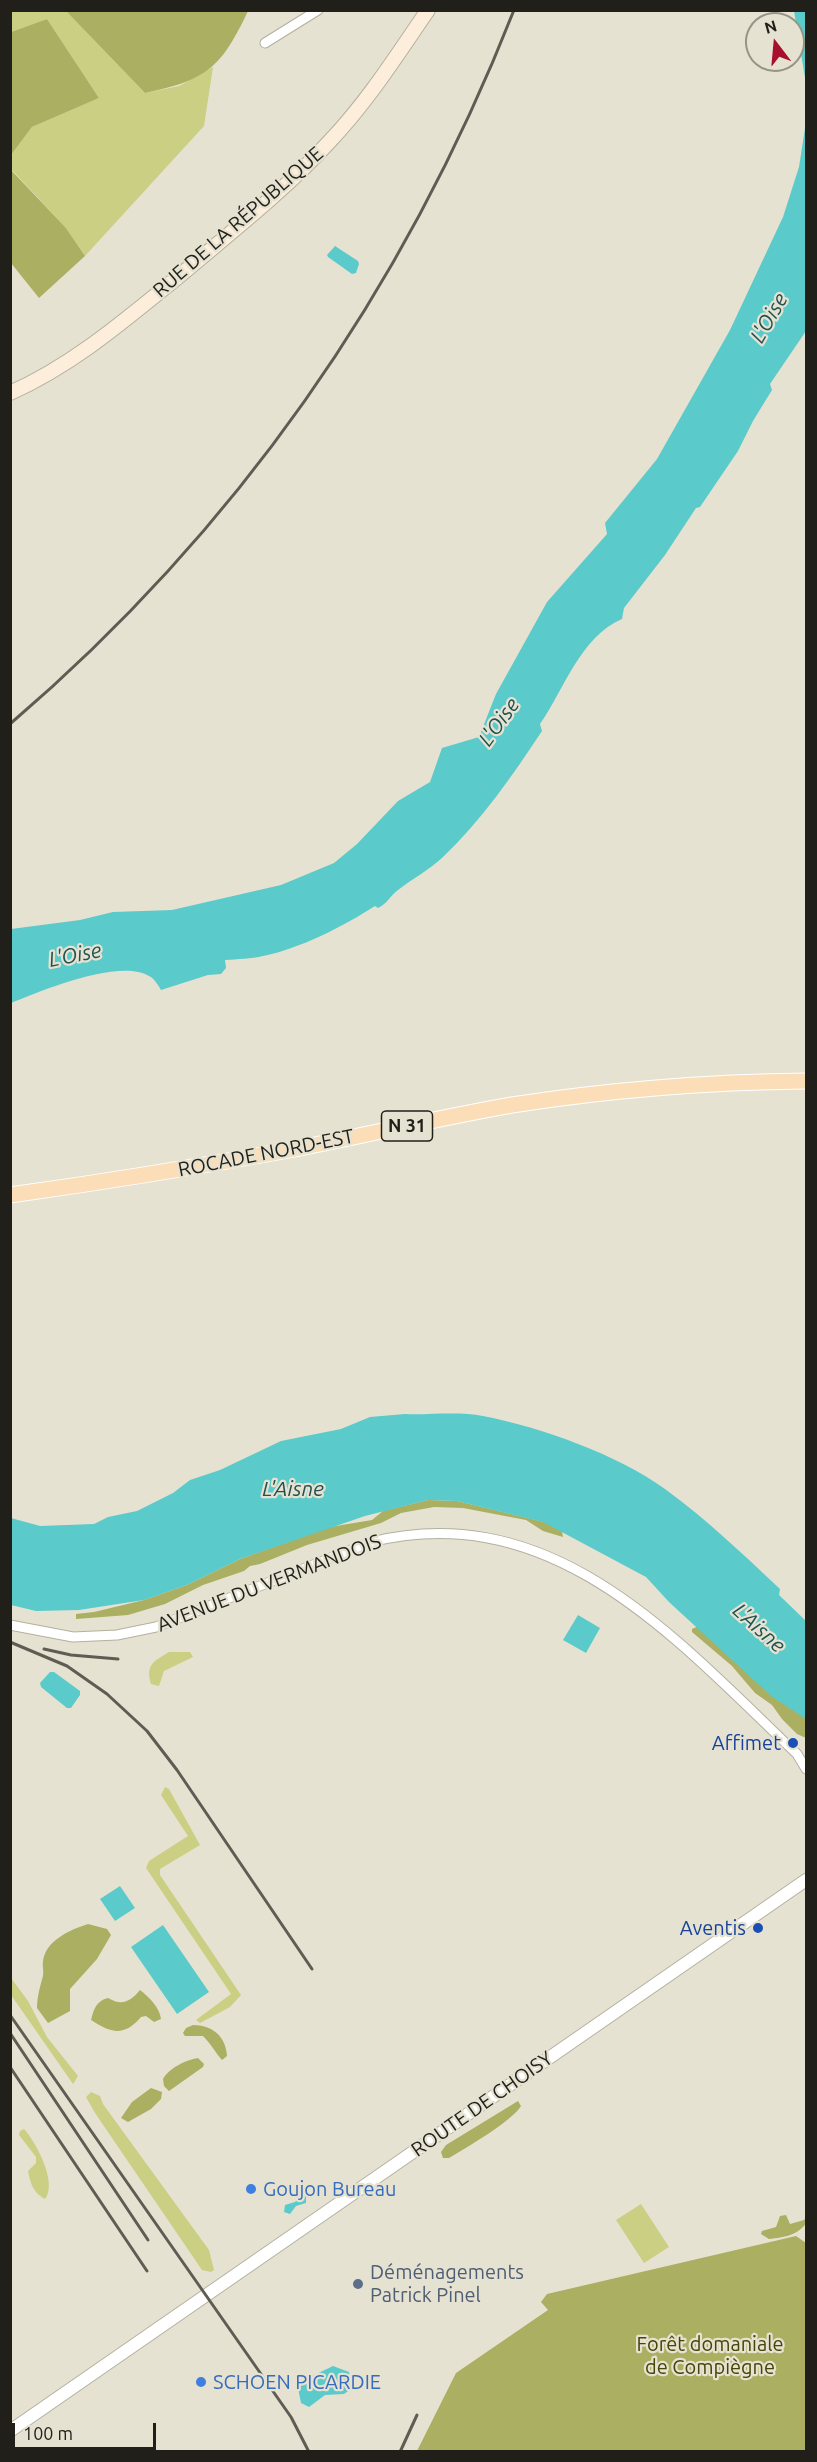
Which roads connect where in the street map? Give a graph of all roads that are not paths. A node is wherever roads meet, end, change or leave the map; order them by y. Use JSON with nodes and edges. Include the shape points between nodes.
{"nodes":[{"id":1,"x":318,"y":10,"type":"edge"},
{"id":2,"x":428,"y":10,"type":"edge"},
{"id":3,"x":265,"y":43,"type":"dead end"},
{"id":4,"x":10,"y":393,"type":"edge"},
{"id":5,"x":807,"y":1081,"type":"edge"},
{"id":6,"x":10,"y":1195,"type":"edge"},
{"id":7,"x":10,"y":1625,"type":"edge"},
{"id":8,"x":807,"y":1769,"type":"edge"},
{"id":9,"x":807,"y":1880,"type":"edge"},
{"id":10,"x":10,"y":2432,"type":"edge"}],
"edges":[{"from":1,"to":3,"type":"street"},
{"from":2,"to":4,"type":"main road","name":"RUE DE LA RÉPUBLIQUE","via":[[363,103],[282,188],[123,322],[73,359]]},
{"from":5,"to":6,"type":"main road","name":"ROCADE NORD-EST","number":"N 31","via":[[657,1087],[567,1097],[149,1174]]},
{"from":7,"to":8,"type":"street","name":"AVENUE DU VERMANDOIS","via":[[73,1636],[117,1635],[156,1627],[371,1542],[427,1532],[491,1537],[560,1562],[612,1591],[683,1645],[797,1754]]},
{"from":9,"to":10,"type":"street","name":"ROUTE DE CHOISY"}]}
